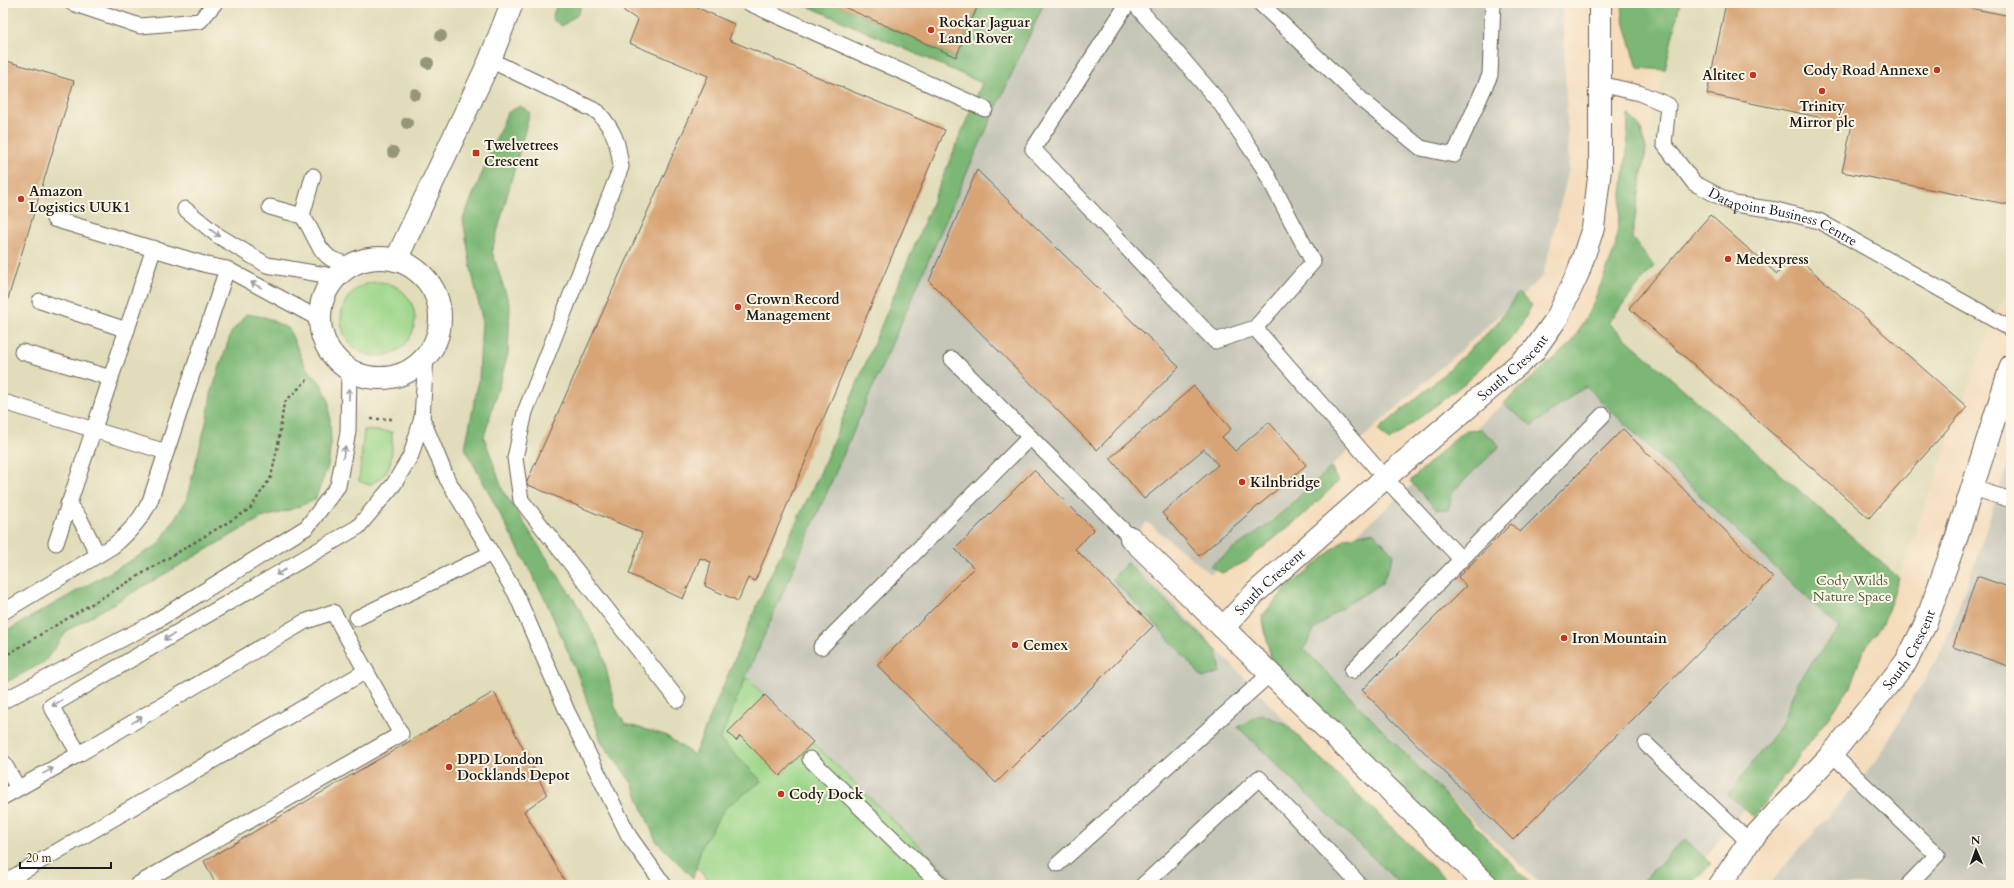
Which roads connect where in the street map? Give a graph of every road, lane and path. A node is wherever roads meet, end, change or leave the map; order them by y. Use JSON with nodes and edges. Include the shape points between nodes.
{"nodes":[{"id":1,"x":72,"y":3,"type":"edge"},
{"id":2,"x":215,"y":3,"type":"edge"},
{"id":3,"x":512,"y":3,"type":"edge"},
{"id":4,"x":750,"y":3,"type":"edge"},
{"id":5,"x":1128,"y":3,"type":"edge"},
{"id":6,"x":1134,"y":3,"type":"edge"},
{"id":7,"x":1260,"y":3,"type":"edge"},
{"id":8,"x":1493,"y":3,"type":"edge"},
{"id":9,"x":1600,"y":3,"type":"edge"},
{"id":10,"x":490,"y":60,"type":"junction"},
{"id":11,"x":1600,"y":84,"type":"junction"},
{"id":12,"x":985,"y":108,"type":"dead end"},
{"id":13,"x":313,"y":176,"type":"dead end"},
{"id":14,"x":270,"y":207,"type":"dead end"},
{"id":15,"x":185,"y":209,"type":"dead end"},
{"id":16,"x":302,"y":216,"type":"junction"},
{"id":17,"x":54,"y":220,"type":"dead end"},
{"id":18,"x":154,"y":248,"type":"junction"},
{"id":19,"x":396,"y":260,"type":"junction"},
{"id":20,"x":227,"y":269,"type":"junction"},
{"id":21,"x":344,"y":271,"type":"junction"},
{"id":22,"x":40,"y":301,"type":"dead end"},
{"id":23,"x":319,"y":318,"type":"junction"},
{"id":24,"x":1255,"y":328,"type":"junction"},
{"id":25,"x":2011,"y":329,"type":"edge"},
{"id":26,"x":127,"y":330,"type":"junction"},
{"id":27,"x":22,"y":352,"type":"dead end"},
{"id":28,"x":426,"y":357,"type":"junction"},
{"id":29,"x":952,"y":359,"type":"dead end"},
{"id":30,"x":2011,"y":366,"type":"edge"},
{"id":31,"x":349,"y":371,"type":"junction"},
{"id":32,"x":111,"y":378,"type":"junction"},
{"id":33,"x":307,"y":380,"type":"dead end"},
{"id":34,"x":7,"y":403,"type":"dead end"},
{"id":35,"x":1603,"y":415,"type":"dead end"},
{"id":36,"x":422,"y":418,"type":"junction"},
{"id":37,"x":364,"y":419,"type":"dead end"},
{"id":38,"x":394,"y":419,"type":"dead end"},
{"id":39,"x":94,"y":429,"type":"junction"},
{"id":40,"x":1030,"y":437,"type":"junction"},
{"id":41,"x":166,"y":452,"type":"junction"},
{"id":42,"x":1384,"y":478,"type":"junction"},
{"id":43,"x":1973,"y":488,"type":"junction"},
{"id":44,"x":2011,"y":500,"type":"edge"},
{"id":45,"x":68,"y":504,"type":"junction"},
{"id":46,"x":1131,"y":538,"type":"joint"},
{"id":47,"x":56,"y":543,"type":"dead end"},
{"id":48,"x":492,"y":553,"type":"junction"},
{"id":49,"x":98,"y":556,"type":"junction"},
{"id":50,"x":1461,"y":560,"type":"junction"},
{"id":51,"x":3,"y":612,"type":"edge"},
{"id":52,"x":356,"y":618,"type":"dead end"},
{"id":53,"x":1223,"y":628,"type":"junction"},
{"id":54,"x":821,"y":647,"type":"dead end"},
{"id":55,"x":3,"y":657,"type":"edge"},
{"id":56,"x":1352,"y":670,"type":"dead end"},
{"id":57,"x":366,"y":671,"type":"junction"},
{"id":58,"x":1270,"y":674,"type":"junction"},
{"id":59,"x":678,"y":700,"type":"dead end"},
{"id":60,"x":3,"y":701,"type":"edge"},
{"id":61,"x":1646,"y":744,"type":"dead end"},
{"id":62,"x":79,"y":754,"type":"junction"},
{"id":63,"x":1832,"y":754,"type":"junction"},
{"id":64,"x":810,"y":759,"type":"dead end"},
{"id":65,"x":3,"y":762,"type":"edge"},
{"id":66,"x":18,"y":788,"type":"junction"},
{"id":67,"x":3,"y":797,"type":"edge"},
{"id":68,"x":1749,"y":842,"type":"junction"},
{"id":69,"x":1058,"y":864,"type":"dead end"},
{"id":70,"x":3,"y":883,"type":"edge"},
{"id":71,"x":137,"y":885,"type":"edge"},
{"id":72,"x":664,"y":885,"type":"edge"},
{"id":73,"x":941,"y":885,"type":"edge"},
{"id":74,"x":1143,"y":885,"type":"edge"},
{"id":75,"x":1360,"y":885,"type":"edge"},
{"id":76,"x":1488,"y":885,"type":"edge"},
{"id":77,"x":1720,"y":885,"type":"edge"},
{"id":78,"x":1908,"y":885,"type":"edge"}],
"edges":[{"from":1,"to":2,"type":"lane","via":[[140,26],[200,21]]},
{"from":3,"to":10,"type":"street"},
{"from":4,"to":12,"type":"lane"},
{"from":5,"to":24,"type":"lane","via":[[1033,149],[1215,341]]},
{"from":6,"to":24,"type":"lane","via":[[1220,103],[1263,167],[1313,262]]},
{"from":7,"to":8,"type":"lane","via":[[1364,101],[1421,148],[1454,155],[1490,75]]},
{"from":9,"to":11,"type":"street","name":"South Crescent"},
{"from":10,"to":19,"type":"street"},
{"from":10,"to":59,"type":"lane","via":[[598,112],[611,127],[618,147],[621,167],[525,412],[515,458],[521,500]]},
{"from":11,"to":25,"type":"lane","name":"Datapoint Business Centre","via":[[1639,93],[1668,105],[1664,144],[1694,183],[1734,204],[1776,210],[1819,221]]},
{"from":11,"to":42,"type":"street","name":"South Crescent","via":[[1600,168],[1593,228],[1578,273],[1557,318],[1533,352]]},
{"from":13,"to":16,"type":"lane"},
{"from":14,"to":16,"type":"lane"},
{"from":15,"to":21,"type":"lane","one_way":true,"via":[[217,234],[267,265]]},
{"from":16,"to":21,"type":"lane","via":[[310,225],[318,245]]},
{"from":17,"to":18,"type":"lane"},
{"from":18,"to":20,"type":"lane"},
{"from":18,"to":26,"type":"lane"},
{"from":19,"to":21,"type":"street","via":[[378,258],[357,262]]},
{"from":19,"to":28,"type":"street","via":[[415,269],[430,284],[438,303],[440,318],[436,339]]},
{"from":23,"to":20,"type":"lane","one_way":true},
{"from":20,"to":41,"type":"lane"},
{"from":21,"to":23,"type":"street","via":[[326,289]]},
{"from":22,"to":26,"type":"lane"},
{"from":23,"to":31,"type":"street","via":[[323,339],[334,357]]},
{"from":24,"to":42,"type":"lane"},
{"from":26,"to":32,"type":"lane"},
{"from":27,"to":32,"type":"lane"},
{"from":28,"to":31,"type":"street","via":[[410,370],[390,378],[372,378]]},
{"from":28,"to":36,"type":"lane"},
{"from":29,"to":40,"type":"lane"},
{"from":30,"to":43,"type":"street","name":"South Crescent"},
{"from":60,"to":31,"type":"lane","one_way":true,"via":[[151,624],[307,527],[338,486],[348,432]]},
{"from":32,"to":39,"type":"lane"},
{"from":33,"to":55,"type":"path","via":[[284,403],[271,477],[250,509]]},
{"from":34,"to":39,"type":"lane"},
{"from":35,"to":50,"type":"lane"},
{"from":36,"to":48,"type":"lane","via":[[447,479]]},
{"from":36,"to":62,"type":"lane","one_way":true,"via":[[412,455],[394,484],[358,527],[51,706]]},
{"from":37,"to":38,"type":"path"},
{"from":39,"to":41,"type":"lane"},
{"from":39,"to":45,"type":"lane"},
{"from":40,"to":46,"type":"lane"},
{"from":40,"to":54,"type":"lane"},
{"from":41,"to":49,"type":"lane","via":[[150,502],[141,519],[128,534]]},
{"from":42,"to":50,"type":"lane"},
{"from":42,"to":53,"type":"street","name":"South Crescent","via":[[1255,594]]},
{"from":43,"to":44,"type":"lane"},
{"from":43,"to":63,"type":"street","name":"South Crescent","via":[[1925,625],[1913,650]]},
{"from":45,"to":47,"type":"lane"},
{"from":45,"to":49,"type":"lane","via":[[80,519]]},
{"from":46,"to":53,"type":"street","name":"South Crescent"},
{"from":48,"to":52,"type":"lane"},
{"from":48,"to":72,"type":"lane","via":[[516,594],[567,711],[629,836]]},
{"from":49,"to":51,"type":"lane"},
{"from":50,"to":56,"type":"lane"},
{"from":53,"to":58,"type":"street","name":"South Crescent"},
{"from":62,"to":57,"type":"lane","one_way":true,"via":[[304,622],[333,612]]},
{"from":57,"to":70,"type":"lane"},
{"from":57,"to":71,"type":"lane","via":[[401,734]]},
{"from":58,"to":69,"type":"lane"},
{"from":58,"to":76,"type":"street","name":"South Crescent"},
{"from":61,"to":68,"type":"lane"},
{"from":66,"to":62,"type":"lane","one_way":true},
{"from":63,"to":68,"type":"street","name":"South Crescent"},
{"from":63,"to":78,"type":"lane","via":[[1937,854]]},
{"from":64,"to":73,"type":"lane"},
{"from":65,"to":66,"type":"lane"},
{"from":66,"to":67,"type":"lane"},
{"from":68,"to":77,"type":"street","name":"South Crescent"},
{"from":74,"to":75,"type":"lane","via":[[1259,778]]}]}
